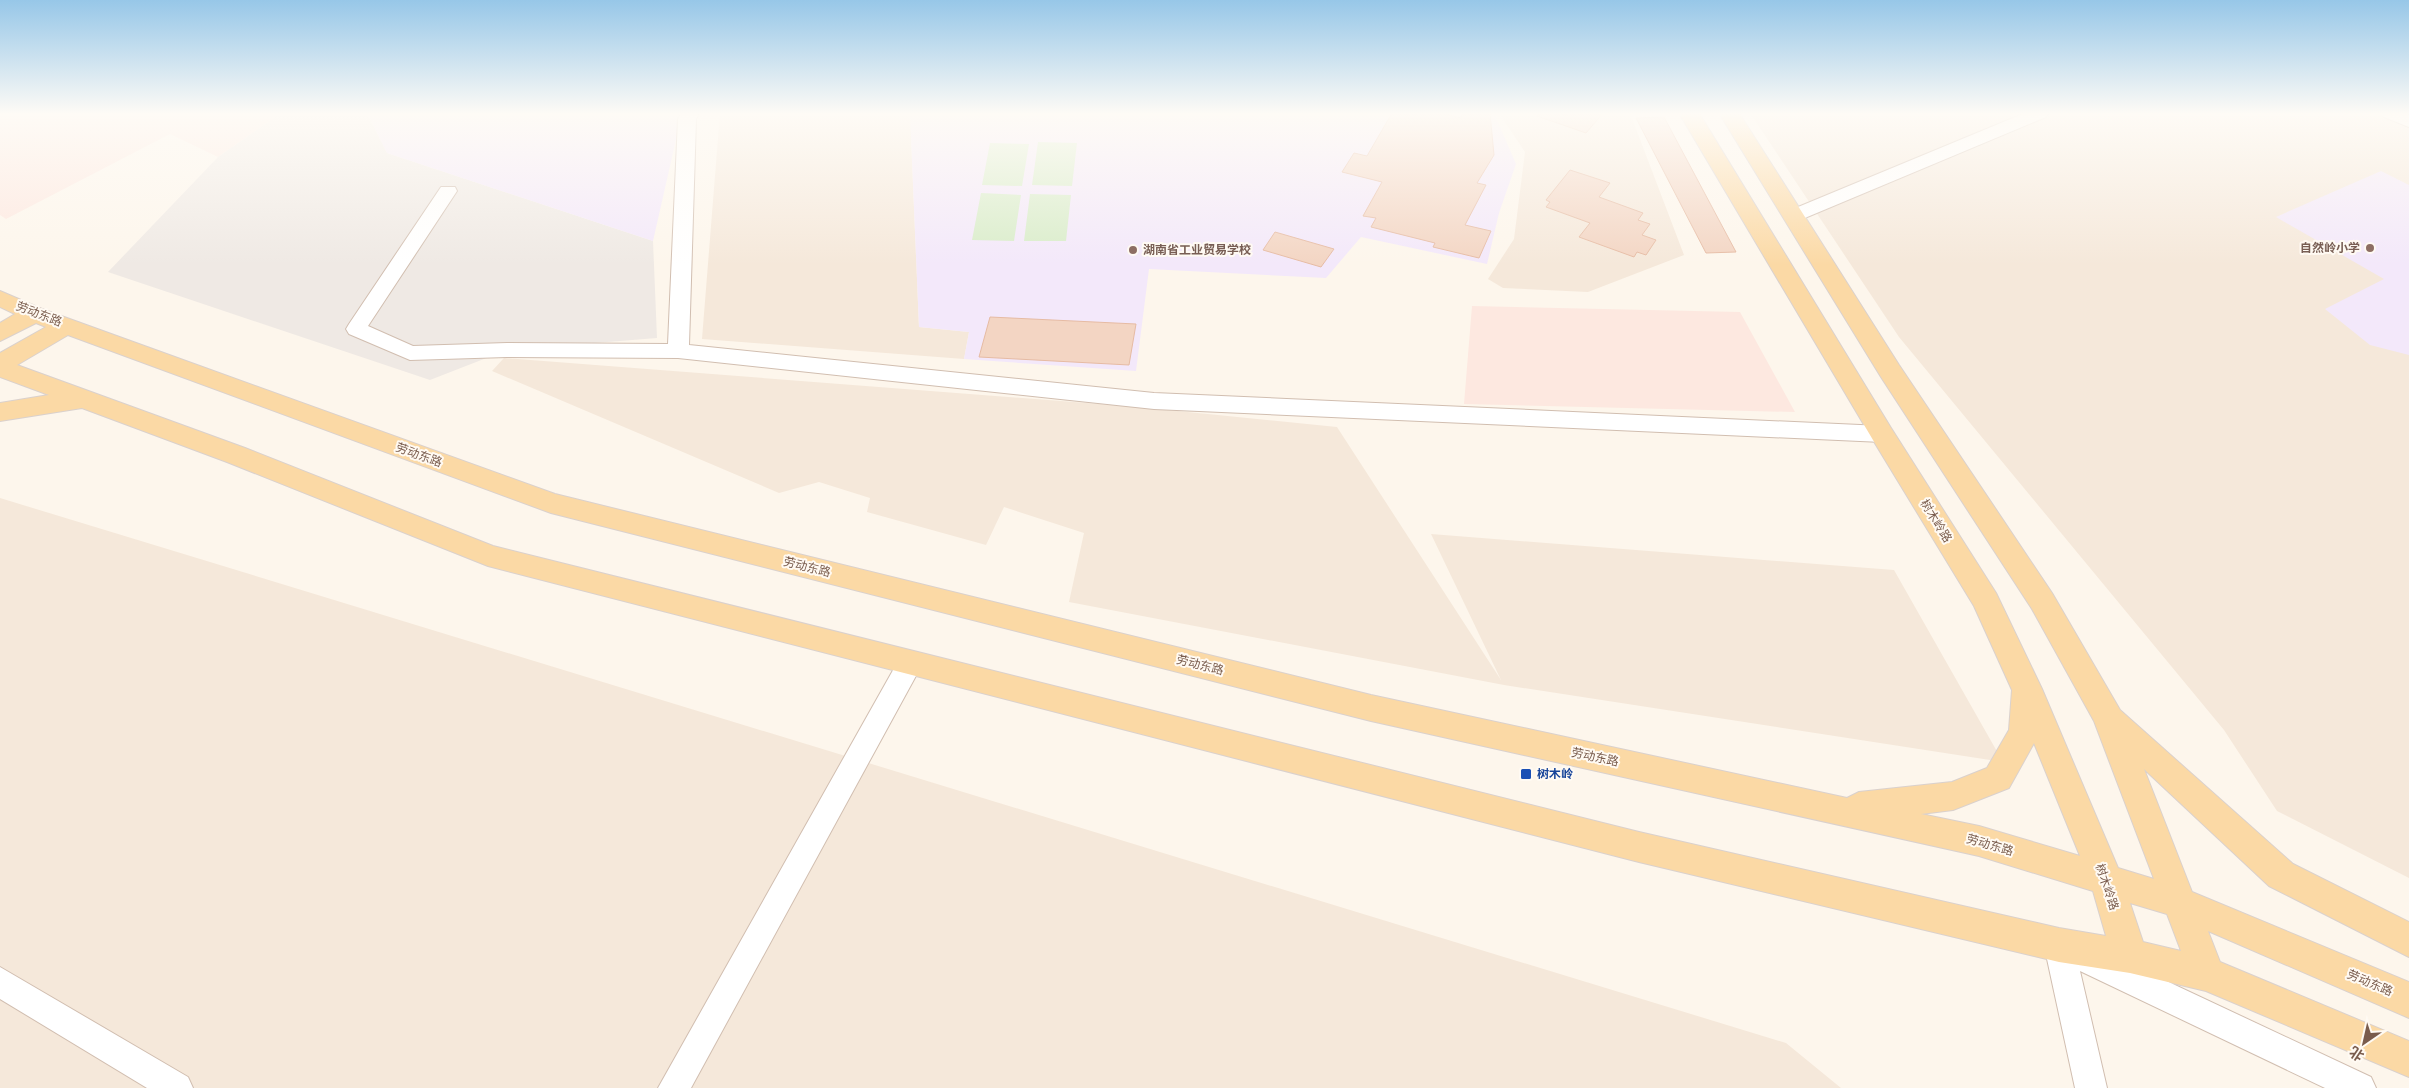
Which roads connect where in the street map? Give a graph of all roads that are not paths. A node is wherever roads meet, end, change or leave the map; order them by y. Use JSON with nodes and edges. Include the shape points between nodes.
{"nodes":[{"id":1,"x":685,"y":164,"type":"edge"},
{"id":2,"x":1720,"y":164,"type":"edge"},
{"id":3,"x":1761,"y":164,"type":"edge"},
{"id":4,"x":1918,"y":164,"type":"edge"},
{"id":5,"x":448,"y":191,"type":"dead end"},
{"id":6,"x":1793,"y":216,"type":"junction"},
{"id":7,"x":0,"y":298,"type":"edge"},
{"id":8,"x":34,"y":314,"type":"junction"},
{"id":9,"x":68,"y":325,"type":"junction"},
{"id":10,"x":0,"y":333,"type":"edge"},
{"id":11,"x":678,"y":351,"type":"junction"},
{"id":12,"x":0,"y":364,"type":"edge"},
{"id":13,"x":0,"y":368,"type":"edge"},
{"id":14,"x":84,"y":399,"type":"junction"},
{"id":15,"x":0,"y":412,"type":"edge"},
{"id":16,"x":1882,"y":434,"type":"junction"},
{"id":17,"x":910,"y":663,"type":"junction"},
{"id":18,"x":2027,"y":689,"type":"junction"},
{"id":19,"x":2108,"y":717,"type":"junction"},
{"id":20,"x":1835,"y":809,"type":"junction"},
{"id":21,"x":2106,"y":880,"type":"junction"},
{"id":22,"x":2178,"y":902,"type":"junction"},
{"id":23,"x":2409,"y":940,"type":"edge"},
{"id":24,"x":2059,"y":945,"type":"junction"},
{"id":25,"x":2130,"y":956,"type":"junction"},
{"id":26,"x":2207,"y":974,"type":"junction"},
{"id":27,"x":0,"y":982,"type":"edge"},
{"id":28,"x":2409,"y":1000,"type":"edge"},
{"id":29,"x":2409,"y":1059,"type":"edge"},
{"id":30,"x":177,"y":1088,"type":"edge"},
{"id":31,"x":674,"y":1088,"type":"edge"},
{"id":32,"x":2091,"y":1088,"type":"edge"},
{"id":33,"x":2360,"y":1088,"type":"edge"}],
"edges":[{"from":1,"to":11,"type":"street"},
{"from":2,"to":16,"type":"main road","name":"树木岭路"},
{"from":3,"to":6,"type":"main road"},
{"from":4,"to":6,"type":"street"},
{"from":5,"to":11,"type":"street","via":[[356,329],[410,352]]},
{"from":6,"to":19,"type":"main road","via":[[1890,371],[2042,601]]},
{"from":7,"to":8,"type":"main road","name":"劳动东路"},
{"from":8,"to":9,"type":"main road","name":"劳动东路"},
{"from":8,"to":10,"type":"main road"},
{"from":9,"to":12,"type":"main road"},
{"from":9,"to":20,"type":"main road","name":"劳动东路","via":[[551,503],[1371,708]]},
{"from":11,"to":16,"type":"street","via":[[1154,401]]},
{"from":13,"to":14,"type":"main road"},
{"from":14,"to":15,"type":"main road"},
{"from":14,"to":17,"type":"main road","via":[[488,555]]},
{"from":16,"to":18,"type":"main road","name":"树木岭路","via":[[1986,601]]},
{"from":17,"to":24,"type":"main road","via":[[1639,847]]},
{"from":17,"to":31,"type":"street"},
{"from":18,"to":20,"type":"main road","via":[[2024,732],[1998,778],[1953,796]]},
{"from":18,"to":21,"type":"main road","name":"树木岭路"},
{"from":19,"to":22,"type":"main road"},
{"from":19,"to":23,"type":"main road","via":[[2281,875]]},
{"from":20,"to":21,"type":"main road","name":"劳动东路","via":[[1979,841]]},
{"from":21,"to":22,"type":"main road","name":"劳动东路"},
{"from":21,"to":25,"type":"main road","name":"树木岭路"},
{"from":22,"to":26,"type":"main road"},
{"from":22,"to":28,"type":"main road","name":"劳动东路"},
{"from":24,"to":25,"type":"main road"},
{"from":24,"to":32,"type":"street"},
{"from":24,"to":33,"type":"street"},
{"from":25,"to":26,"type":"main road"},
{"from":26,"to":29,"type":"main road"},
{"from":27,"to":30,"type":"street"}]}
